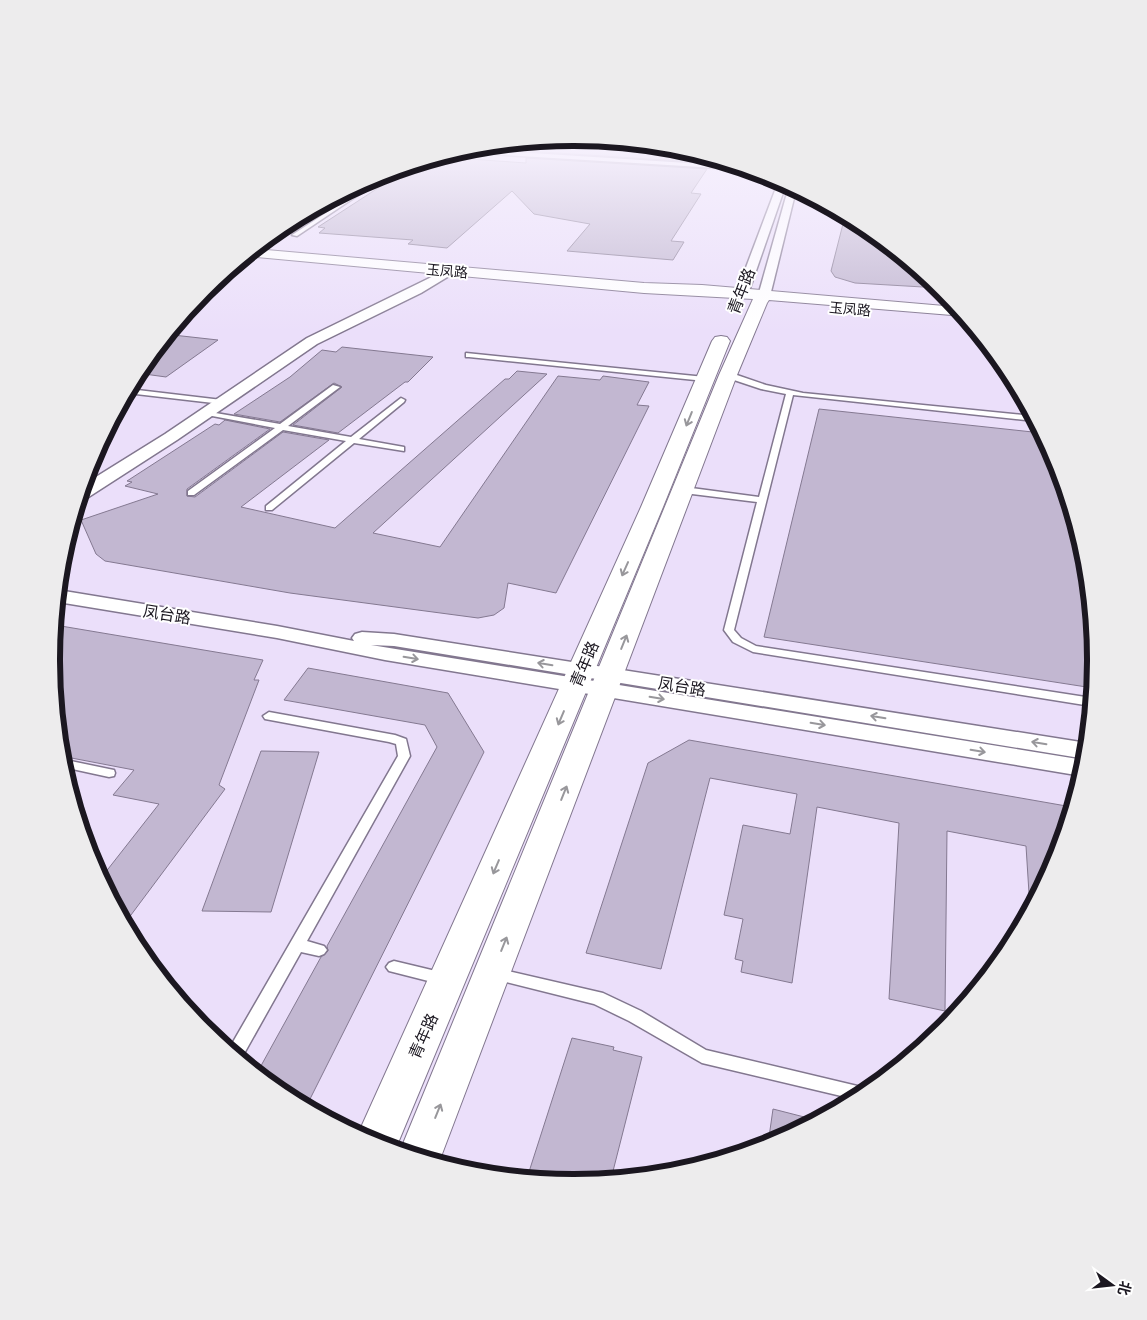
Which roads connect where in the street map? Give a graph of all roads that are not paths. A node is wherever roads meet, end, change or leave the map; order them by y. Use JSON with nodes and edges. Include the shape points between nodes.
{"nodes":[{"id":1,"x":335,"y":210,"type":"edge"},
{"id":2,"x":775,"y":210,"type":"edge"},
{"id":3,"x":784,"y":210,"type":"edge"},
{"id":4,"x":295,"y":236,"type":"dead end"},
{"id":5,"x":260,"y":254,"type":"edge"},
{"id":6,"x":450,"y":271,"type":"junction"},
{"id":7,"x":751,"y":298,"type":"junction"},
{"id":8,"x":951,"y":311,"type":"edge"},
{"id":9,"x":957,"y":318,"type":"edge"},
{"id":10,"x":469,"y":355,"type":"dead end"},
{"id":11,"x":716,"y":377,"type":"junction"},
{"id":12,"x":336,"y":387,"type":"dead end"},
{"id":13,"x":136,"y":392,"type":"edge"},
{"id":14,"x":790,"y":392,"type":"junction"},
{"id":15,"x":401,"y":400,"type":"dead end"},
{"id":16,"x":222,"y":402,"type":"junction"},
{"id":17,"x":207,"y":413,"type":"junction"},
{"id":18,"x":1026,"y":418,"type":"edge"},
{"id":19,"x":281,"y":427,"type":"junction"},
{"id":20,"x":352,"y":440,"type":"junction"},
{"id":21,"x":401,"y":449,"type":"dead end"},
{"id":22,"x":89,"y":489,"type":"edge"},
{"id":23,"x":684,"y":490,"type":"junction"},
{"id":24,"x":190,"y":493,"type":"dead end"},
{"id":25,"x":762,"y":500,"type":"junction"},
{"id":26,"x":268,"y":508,"type":"dead end"},
{"id":27,"x":64,"y":597,"type":"edge"},
{"id":28,"x":578,"y":677,"type":"junction"},
{"id":29,"x":608,"y":682,"type":"junction"},
{"id":30,"x":1085,"y":701,"type":"edge"},
{"id":31,"x":269,"y":716,"type":"dead end"},
{"id":32,"x":1079,"y":750,"type":"edge"},
{"id":33,"x":71,"y":765,"type":"edge"},
{"id":34,"x":1076,"y":766,"type":"edge"},
{"id":35,"x":109,"y":773,"type":"dead end"},
{"id":36,"x":297,"y":945,"type":"junction"},
{"id":37,"x":319,"y":950,"type":"dead end"},
{"id":38,"x":394,"y":967,"type":"dead end"},
{"id":39,"x":492,"y":973,"type":"junction"},
{"id":40,"x":447,"y":979,"type":"junction"},
{"id":41,"x":238,"y":1049,"type":"edge"},
{"id":42,"x":852,"y":1091,"type":"edge"},
{"id":43,"x":379,"y":1135,"type":"edge"},
{"id":44,"x":422,"y":1150,"type":"edge"}],
"edges":[{"from":1,"to":4,"type":"lane"},
{"from":2,"to":7,"type":"street","name":"青年路"},
{"from":3,"to":7,"type":"street","name":"青年路"},
{"from":5,"to":6,"type":"street","name":"玉凤路"},
{"from":6,"to":7,"type":"street","name":"玉凤路","via":[[644,288],[697,297]]},
{"from":6,"to":16,"type":"street","via":[[312,341]]},
{"from":7,"to":8,"type":"street","name":"玉凤路"},
{"from":7,"to":9,"type":"street","name":"玉凤路"},
{"from":7,"to":11,"type":"street","name":"青年路"},
{"from":10,"to":11,"type":"lane"},
{"from":11,"to":14,"type":"lane"},
{"from":11,"to":23,"type":"street","name":"青年路"},
{"from":11,"to":28,"type":"street","name":"青年路","one_way":true},
{"from":12,"to":19,"type":"lane"},
{"from":13,"to":16,"type":"lane"},
{"from":14,"to":18,"type":"lane"},
{"from":14,"to":25,"type":"lane"},
{"from":15,"to":20,"type":"lane"},
{"from":16,"to":17,"type":"street"},
{"from":17,"to":19,"type":"lane"},
{"from":17,"to":22,"type":"street"},
{"from":19,"to":20,"type":"lane"},
{"from":19,"to":24,"type":"lane"},
{"from":20,"to":21,"type":"lane"},
{"from":20,"to":26,"type":"lane"},
{"from":23,"to":25,"type":"lane"},
{"from":29,"to":23,"type":"street","name":"青年路","one_way":true},
{"from":25,"to":30,"type":"lane","via":[[729,630],[737,640],[752,649]]},
{"from":27,"to":28,"type":"street","name":"凤台路","via":[[277,632],[385,654]]},
{"from":28,"to":29,"type":"street","name":"凤台路"},
{"from":28,"to":40,"type":"street","name":"青年路","one_way":true},
{"from":32,"to":29,"type":"street","name":"凤台路","one_way":true},
{"from":29,"to":34,"type":"street","name":"凤台路","one_way":true},
{"from":39,"to":29,"type":"street","name":"青年路","one_way":true},
{"from":31,"to":36,"type":"lane","via":[[391,738],[402,742],[404,756]]},
{"from":33,"to":35,"type":"lane"},
{"from":36,"to":37,"type":"lane"},
{"from":36,"to":41,"type":"lane"},
{"from":38,"to":40,"type":"lane"},
{"from":39,"to":42,"type":"lane","via":[[597,998],[635,1016],[702,1056]]},
{"from":44,"to":39,"type":"street","name":"青年路","one_way":true},
{"from":40,"to":43,"type":"street","name":"青年路"}]}
